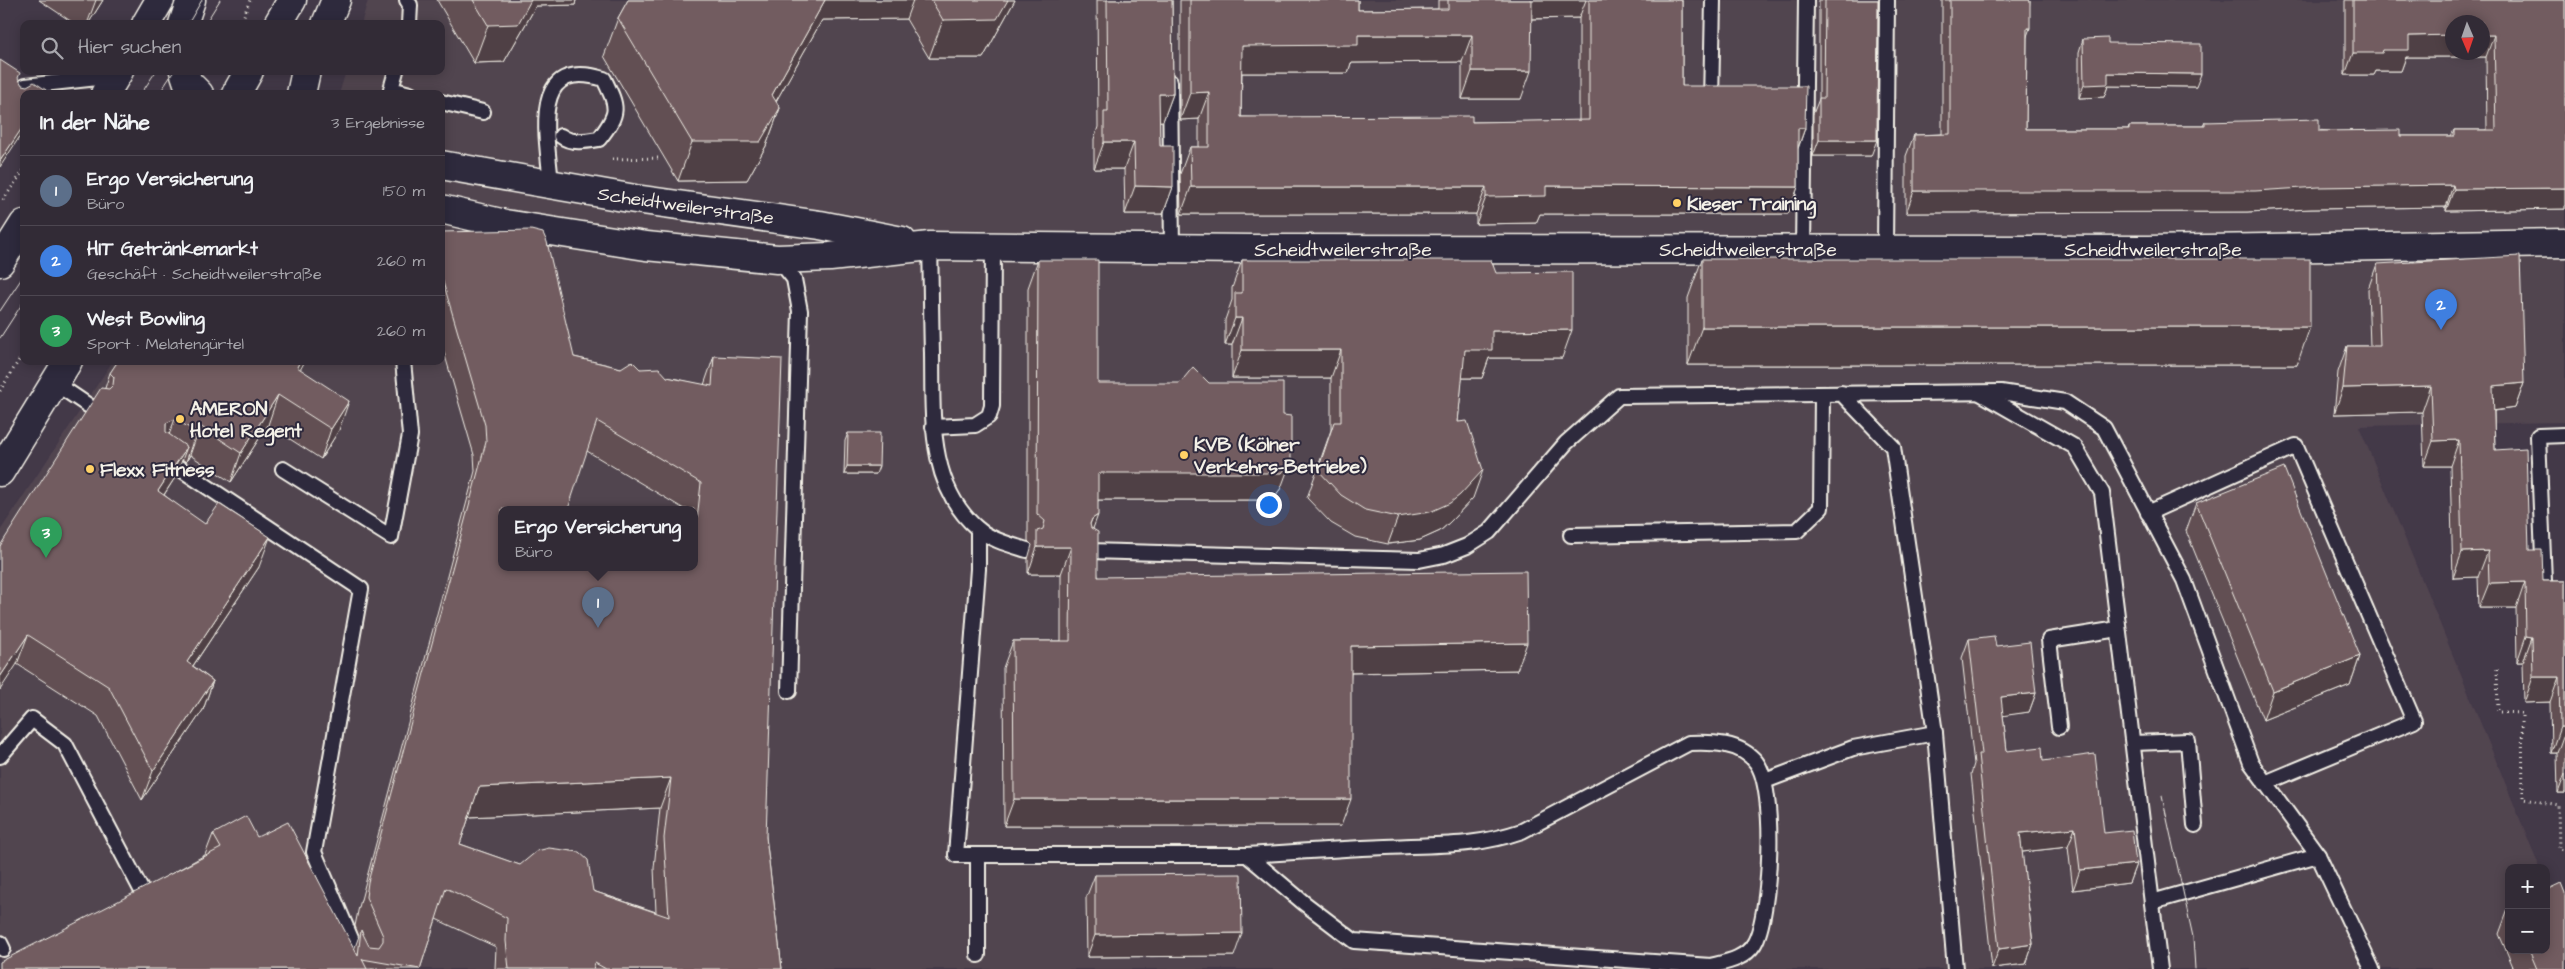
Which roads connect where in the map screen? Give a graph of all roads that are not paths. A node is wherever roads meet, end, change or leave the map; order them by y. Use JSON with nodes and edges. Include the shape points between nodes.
{"nodes":[{"id":1,"x":160,"y":0,"type":"edge"},
{"id":2,"x":191,"y":0,"type":"edge"},
{"id":3,"x":292,"y":0,"type":"edge"},
{"id":4,"x":336,"y":0,"type":"edge"},
{"id":5,"x":407,"y":0,"type":"edge"},
{"id":6,"x":1713,"y":0,"type":"edge"},
{"id":7,"x":1806,"y":0,"type":"edge"},
{"id":8,"x":1887,"y":0,"type":"edge"},
{"id":9,"x":148,"y":20,"type":"edge"},
{"id":10,"x":184,"y":20,"type":"edge"},
{"id":11,"x":280,"y":20,"type":"edge"},
{"id":12,"x":328,"y":20,"type":"edge"},
{"id":13,"x":409,"y":20,"type":"edge"},
{"id":14,"x":1170,"y":68,"type":"edge"},
{"id":15,"x":185,"y":75,"type":"edge"},
{"id":16,"x":247,"y":75,"type":"edge"},
{"id":17,"x":305,"y":75,"type":"edge"},
{"id":18,"x":395,"y":75,"type":"edge"},
{"id":19,"x":114,"y":80,"type":"edge"},
{"id":20,"x":23,"y":90,"type":"edge"},
{"id":21,"x":195,"y":90,"type":"edge"},
{"id":22,"x":238,"y":90,"type":"edge"},
{"id":23,"x":302,"y":90,"type":"edge"},
{"id":24,"x":395,"y":90,"type":"edge"},
{"id":25,"x":1730,"y":102,"type":"edge"},
{"id":26,"x":445,"y":103,"type":"edge"},
{"id":27,"x":483,"y":112,"type":"dead end"},
{"id":28,"x":560,"y":136,"type":"dead end"},
{"id":29,"x":445,"y":166,"type":"edge"},
{"id":30,"x":551,"y":185,"type":"junction"},
{"id":31,"x":445,"y":211,"type":"edge"},
{"id":32,"x":20,"y":230,"type":"edge"},
{"id":33,"x":2565,"y":243,"type":"edge"},
{"id":34,"x":930,"y":246,"type":"junction"},
{"id":35,"x":993,"y":247,"type":"junction"},
{"id":36,"x":1172,"y":248,"type":"junction"},
{"id":37,"x":1803,"y":249,"type":"junction"},
{"id":38,"x":1885,"y":249,"type":"junction"},
{"id":39,"x":777,"y":259,"type":"junction"},
{"id":40,"x":0,"y":262,"type":"edge"},
{"id":41,"x":403,"y":365,"type":"edge"},
{"id":42,"x":61,"y":372,"type":"edge"},
{"id":43,"x":1979,"y":392,"type":"junction"},
{"id":44,"x":1841,"y":393,"type":"junction"},
{"id":45,"x":1822,"y":394,"type":"junction"},
{"id":46,"x":95,"y":410,"type":"edge"},
{"id":47,"x":933,"y":427,"type":"junction"},
{"id":48,"x":2565,"y":435,"type":"edge"},
{"id":49,"x":163,"y":457,"type":"edge"},
{"id":50,"x":283,"y":469,"type":"dead end"},
{"id":51,"x":0,"y":472,"type":"edge"},
{"id":52,"x":2148,"y":513,"type":"junction"},
{"id":53,"x":978,"y":529,"type":"junction"},
{"id":54,"x":1571,"y":535,"type":"dead end"},
{"id":55,"x":1027,"y":550,"type":"dead end"},
{"id":56,"x":1089,"y":551,"type":"edge"},
{"id":57,"x":2544,"y":581,"type":"edge"},
{"id":58,"x":2118,"y":629,"type":"junction"},
{"id":59,"x":789,"y":691,"type":"dead end"},
{"id":60,"x":2059,"y":727,"type":"dead end"},
{"id":61,"x":1935,"y":733,"type":"junction"},
{"id":62,"x":2133,"y":743,"type":"junction"},
{"id":63,"x":0,"y":756,"type":"edge"},
{"id":64,"x":1764,"y":781,"type":"junction"},
{"id":65,"x":2265,"y":783,"type":"junction"},
{"id":66,"x":2195,"y":825,"type":"dead end"},
{"id":67,"x":1247,"y":855,"type":"junction"},
{"id":68,"x":2318,"y":855,"type":"junction"},
{"id":69,"x":978,"y":856,"type":"junction"},
{"id":70,"x":145,"y":897,"type":"edge"},
{"id":71,"x":2152,"y":902,"type":"junction"},
{"id":72,"x":978,"y":955,"type":"dead end"},
{"id":73,"x":2372,"y":966,"type":"edge"},
{"id":74,"x":364,"y":969,"type":"edge"},
{"id":75,"x":1955,"y":969,"type":"edge"},
{"id":76,"x":2160,"y":969,"type":"edge"}],
"edges":[{"from":1,"to":9,"type":"street"},
{"from":2,"to":10,"type":"street"},
{"from":3,"to":11,"type":"street"},
{"from":4,"to":12,"type":"street"},
{"from":5,"to":13,"type":"lane"},
{"from":6,"to":25,"type":"lane","via":[[1711,102]]},
{"from":7,"to":37,"type":"lane","via":[[1800,102]]},
{"from":8,"to":38,"type":"lane"},
{"from":14,"to":36,"type":"lane"},
{"from":15,"to":21,"type":"street"},
{"from":16,"to":22,"type":"street"},
{"from":17,"to":23,"type":"street"},
{"from":18,"to":24,"type":"lane","via":[[391,89]]},
{"from":19,"to":20,"type":"lane","via":[[25,86]]},
{"from":26,"to":27,"type":"lane"},
{"from":28,"to":30,"type":"lane","via":[[566,140],[599,138],[613,122],[616,104],[604,79],[589,74],[568,77],[553,86],[546,118]]},
{"from":29,"to":30,"type":"street","name":"Scheidtweilerstraße"},
{"from":30,"to":34,"type":"street","name":"Scheidtweilerstraße","via":[[820,225]]},
{"from":31,"to":39,"type":"street","name":"Scheidtweilerstraße","via":[[505,224],[646,246]]},
{"from":32,"to":40,"type":"street"},
{"from":33,"to":38,"type":"street","name":"Scheidtweilerstraße","via":[[2148,250]]},
{"from":34,"to":35,"type":"street","name":"Scheidtweilerstraße"},
{"from":34,"to":39,"type":"street","name":"Scheidtweilerstraße"},
{"from":34,"to":47,"type":"lane"},
{"from":35,"to":36,"type":"street","name":"Scheidtweilerstraße"},
{"from":35,"to":47,"type":"lane","via":[[990,416],[975,425]]},
{"from":36,"to":37,"type":"street","name":"Scheidtweilerstraße"},
{"from":37,"to":38,"type":"street","name":"Scheidtweilerstraße"},
{"from":39,"to":59,"type":"lane","via":[[794,279],[800,311]]},
{"from":41,"to":50,"type":"lane","via":[[410,435],[391,537]]},
{"from":42,"to":46,"type":"lane"},
{"from":42,"to":51,"type":"street"},
{"from":43,"to":44,"type":"lane"},
{"from":43,"to":52,"type":"lane","via":[[2001,392],[2064,402],[2104,428]]},
{"from":43,"to":58,"type":"lane","via":[[2074,447],[2102,492]]},
{"from":44,"to":45,"type":"lane"},
{"from":44,"to":61,"type":"lane","via":[[1893,447]]},
{"from":45,"to":54,"type":"lane","via":[[1821,508],[1796,530]]},
{"from":45,"to":56,"type":"lane","via":[[1619,396],[1566,443],[1489,532],[1444,555],[1419,560]]},
{"from":47,"to":53,"type":"lane","via":[[941,470],[959,507]]},
{"from":48,"to":57,"type":"lane","via":[[2538,436]]},
{"from":49,"to":74,"type":"lane","via":[[361,589],[314,852]]},
{"from":52,"to":65,"type":"lane","via":[[2184,580],[2251,763]]},
{"from":52,"to":65,"type":"lane","via":[[2296,446],[2414,721]]},
{"from":53,"to":55,"type":"lane"},
{"from":53,"to":69,"type":"lane","via":[[978,569],[956,855]]},
{"from":58,"to":60,"type":"lane","via":[[2049,640]]},
{"from":58,"to":62,"type":"lane"},
{"from":61,"to":64,"type":"lane","via":[[1853,748]]},
{"from":61,"to":75,"type":"lane"},
{"from":62,"to":66,"type":"lane","via":[[2188,741]]},
{"from":62,"to":71,"type":"lane"},
{"from":63,"to":70,"type":"lane","via":[[32,718],[65,744]]},
{"from":64,"to":67,"type":"lane","via":[[1756,762],[1739,749],[1711,742],[1689,743],[1522,830],[1494,840],[1466,845]]},
{"from":64,"to":67,"type":"lane","via":[[1768,800],[1768,867],[1762,925],[1753,945],[1738,959],[1711,966],[1354,941]]},
{"from":65,"to":68,"type":"lane"},
{"from":67,"to":69,"type":"lane"},
{"from":68,"to":71,"type":"lane"},
{"from":68,"to":73,"type":"lane"},
{"from":69,"to":72,"type":"lane"},
{"from":71,"to":76,"type":"lane"}]}
